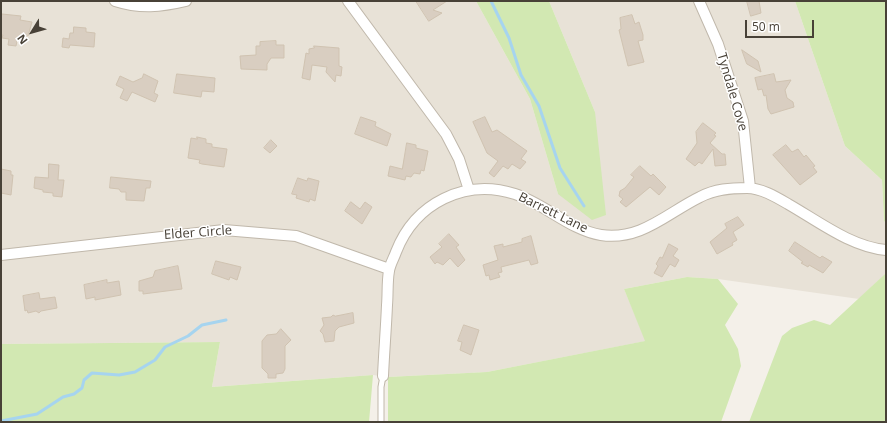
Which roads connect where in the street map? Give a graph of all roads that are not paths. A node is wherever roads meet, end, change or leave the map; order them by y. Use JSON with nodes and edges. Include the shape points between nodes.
{"nodes":[{"id":1,"x":115,"y":1,"type":"edge"},
{"id":2,"x":186,"y":1,"type":"edge"},
{"id":3,"x":348,"y":1,"type":"edge"},
{"id":4,"x":699,"y":1,"type":"edge"},
{"id":5,"x":750,"y":188,"type":"junction"},
{"id":6,"x":468,"y":190,"type":"junction"},
{"id":7,"x":886,"y":250,"type":"edge"},
{"id":8,"x":1,"y":255,"type":"edge"},
{"id":9,"x":389,"y":269,"type":"junction"},
{"id":10,"x":383,"y":376,"type":"joint"},
{"id":11,"x":381,"y":422,"type":"edge"}],
"edges":[{"from":1,"to":2,"type":"street","via":[[151,8]]},
{"from":3,"to":6,"type":"street","via":[[446,134],[459,159]]},
{"from":4,"to":5,"type":"street","name":"Tyndale Cove","via":[[718,44],[743,121]]},
{"from":5,"to":6,"type":"street","name":"Barrett Lane","via":[[729,188],[712,192],[694,200],[651,227],[618,236],[583,230],[532,200],[514,194],[497,190]]},
{"from":5,"to":7,"type":"street","name":"Barrett Lane","via":[[775,197],[863,245]]},
{"from":6,"to":9,"type":"street","name":"Barrett Lane","via":[[434,203],[415,220],[402,236]]},
{"from":8,"to":9,"type":"street","name":"Elder Circle","via":[[224,230],[296,236]]},
{"from":9,"to":10,"type":"street","name":"Barrett Lane"},
{"from":10,"to":11,"type":"lane"}]}
